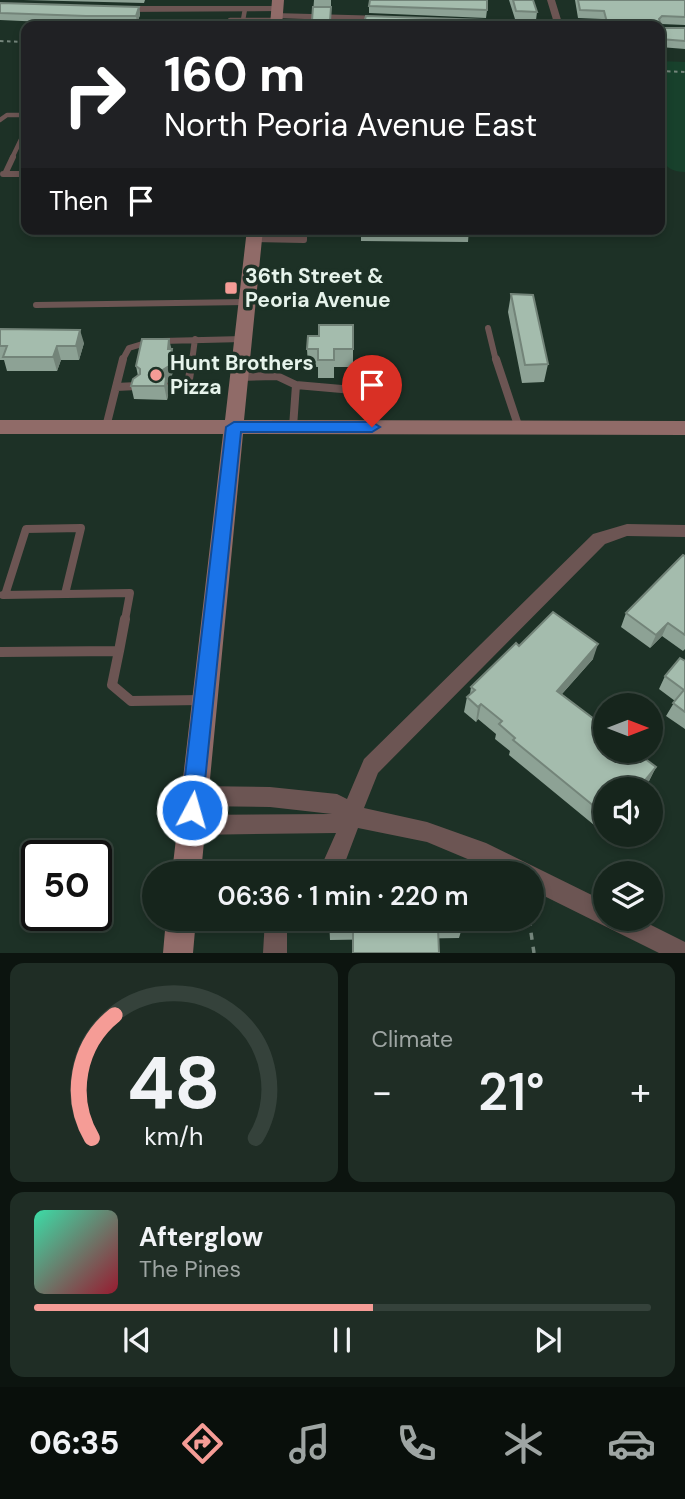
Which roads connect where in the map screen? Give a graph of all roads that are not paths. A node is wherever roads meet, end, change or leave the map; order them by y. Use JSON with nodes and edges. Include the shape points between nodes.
{"nodes":[{"id":1,"x":551,"y":0,"type":"edge"},
{"id":2,"x":102,"y":9,"type":"edge"},
{"id":3,"x":245,"y":9,"type":"junction"},
{"id":4,"x":277,"y":14,"type":"edge"},
{"id":5,"x":397,"y":19,"type":"edge"},
{"id":6,"x":230,"y":20,"type":"dead end"},
{"id":7,"x":243,"y":20,"type":"joint"},
{"id":8,"x":257,"y":21,"type":"edge"},
{"id":9,"x":335,"y":21,"type":"edge"},
{"id":10,"x":361,"y":21,"type":"edge"},
{"id":11,"x":557,"y":21,"type":"edge"},
{"id":12,"x":21,"y":115,"type":"edge"},
{"id":13,"x":0,"y":120,"type":"edge"},
{"id":14,"x":21,"y":139,"type":"edge"},
{"id":15,"x":3,"y":174,"type":"edge"},
{"id":16,"x":21,"y":174,"type":"edge"},
{"id":17,"x":255,"y":235,"type":"edge"},
{"id":18,"x":263,"y":235,"type":"edge"},
{"id":19,"x":304,"y":235,"type":"edge"},
{"id":20,"x":247,"y":302,"type":"junction"},
{"id":21,"x":36,"y":305,"type":"dead end"},
{"id":22,"x":488,"y":328,"type":"dead end"},
{"id":23,"x":195,"y":339,"type":"junction"},
{"id":24,"x":243,"y":339,"type":"junction"},
{"id":25,"x":239,"y":377,"type":"junction"},
{"id":26,"x":296,"y":385,"type":"junction"},
{"id":27,"x":137,"y":386,"type":"edge"},
{"id":28,"x":170,"y":386,"type":"dead end"},
{"id":29,"x":116,"y":387,"type":"junction"},
{"id":30,"x":0,"y":427,"type":"edge"},
{"id":31,"x":106,"y":427,"type":"junction"},
{"id":32,"x":234,"y":427,"type":"junction"},
{"id":33,"x":293,"y":427,"type":"junction"},
{"id":34,"x":372,"y":427,"type":"junction"},
{"id":35,"x":519,"y":428,"type":"junction"},
{"id":36,"x":685,"y":428,"type":"edge"},
{"id":37,"x":685,"y":531,"type":"edge"},
{"id":38,"x":65,"y":594,"type":"junction"},
{"id":39,"x":2,"y":595,"type":"edge"},
{"id":40,"x":119,"y":650,"type":"junction"},
{"id":41,"x":0,"y":652,"type":"edge"},
{"id":42,"x":203,"y":700,"type":"junction"},
{"id":43,"x":193,"y":796,"type":"junction"},
{"id":44,"x":352,"y":816,"type":"junction"},
{"id":45,"x":190,"y":825,"type":"junction"},
{"id":46,"x":187,"y":861,"type":"edge"},
{"id":47,"x":336,"y":861,"type":"edge"},
{"id":48,"x":500,"y":861,"type":"edge"},
{"id":49,"x":544,"y":884,"type":"edge"},
{"id":50,"x":593,"y":908,"type":"edge"},
{"id":51,"x":180,"y":931,"type":"edge"},
{"id":52,"x":276,"y":931,"type":"edge"},
{"id":53,"x":639,"y":931,"type":"edge"},
{"id":54,"x":178,"y":953,"type":"edge"},
{"id":55,"x":275,"y":953,"type":"edge"},
{"id":56,"x":683,"y":953,"type":"edge"}],
"edges":[{"from":1,"to":11,"type":"street"},
{"from":2,"to":3,"type":"street"},
{"from":3,"to":4,"type":"street"},
{"from":3,"to":7,"type":"lane"},
{"from":4,"to":8,"type":"lane"},
{"from":4,"to":9,"type":"street"},
{"from":5,"to":10,"type":"street"},
{"from":6,"to":7,"type":"lane"},
{"from":12,"to":13,"type":"lane"},
{"from":14,"to":15,"type":"lane"},
{"from":15,"to":16,"type":"lane"},
{"from":17,"to":20,"type":"main road"},
{"from":18,"to":19,"type":"lane","via":[[304,240]]},
{"from":20,"to":21,"type":"lane"},
{"from":20,"to":24,"type":"main road"},
{"from":22,"to":35,"type":"lane"},
{"from":23,"to":24,"type":"lane"},
{"from":23,"to":28,"type":"lane","via":[[188,386]]},
{"from":23,"to":29,"type":"lane","via":[[129,348]]},
{"from":24,"to":25,"type":"main road"},
{"from":25,"to":26,"type":"lane","via":[[277,376]]},
{"from":25,"to":32,"type":"main road"},
{"from":26,"to":33,"type":"lane"},
{"from":26,"to":34,"type":"lane","via":[[353,390],[369,409]]},
{"from":27,"to":29,"type":"lane"},
{"from":29,"to":31,"type":"lane"},
{"from":30,"to":31,"type":"main road"},
{"from":31,"to":32,"type":"main road"},
{"from":32,"to":33,"type":"main road"},
{"from":32,"to":42,"type":"main road"},
{"from":33,"to":34,"type":"main road"},
{"from":34,"to":35,"type":"main road"},
{"from":35,"to":36,"type":"main road"},
{"from":37,"to":44,"type":"street","via":[[627,530],[599,539],[371,765],[358,789]]},
{"from":38,"to":39,"type":"lane"},
{"from":38,"to":39,"type":"lane","via":[[81,528],[26,528]]},
{"from":38,"to":40,"type":"lane","via":[[130,593]]},
{"from":40,"to":41,"type":"lane"},
{"from":40,"to":42,"type":"lane","via":[[112,685],[131,701]]},
{"from":42,"to":43,"type":"main road"},
{"from":43,"to":44,"type":"street","via":[[337,804]]},
{"from":43,"to":45,"type":"main road"},
{"from":44,"to":45,"type":"street","via":[[332,824]]},
{"from":44,"to":47,"type":"street"},
{"from":44,"to":48,"type":"street","via":[[427,832]]},
{"from":45,"to":46,"type":"main road"},
{"from":49,"to":50,"type":"street"},
{"from":51,"to":54,"type":"main road"},
{"from":52,"to":55,"type":"street"},
{"from":53,"to":56,"type":"street"}]}
